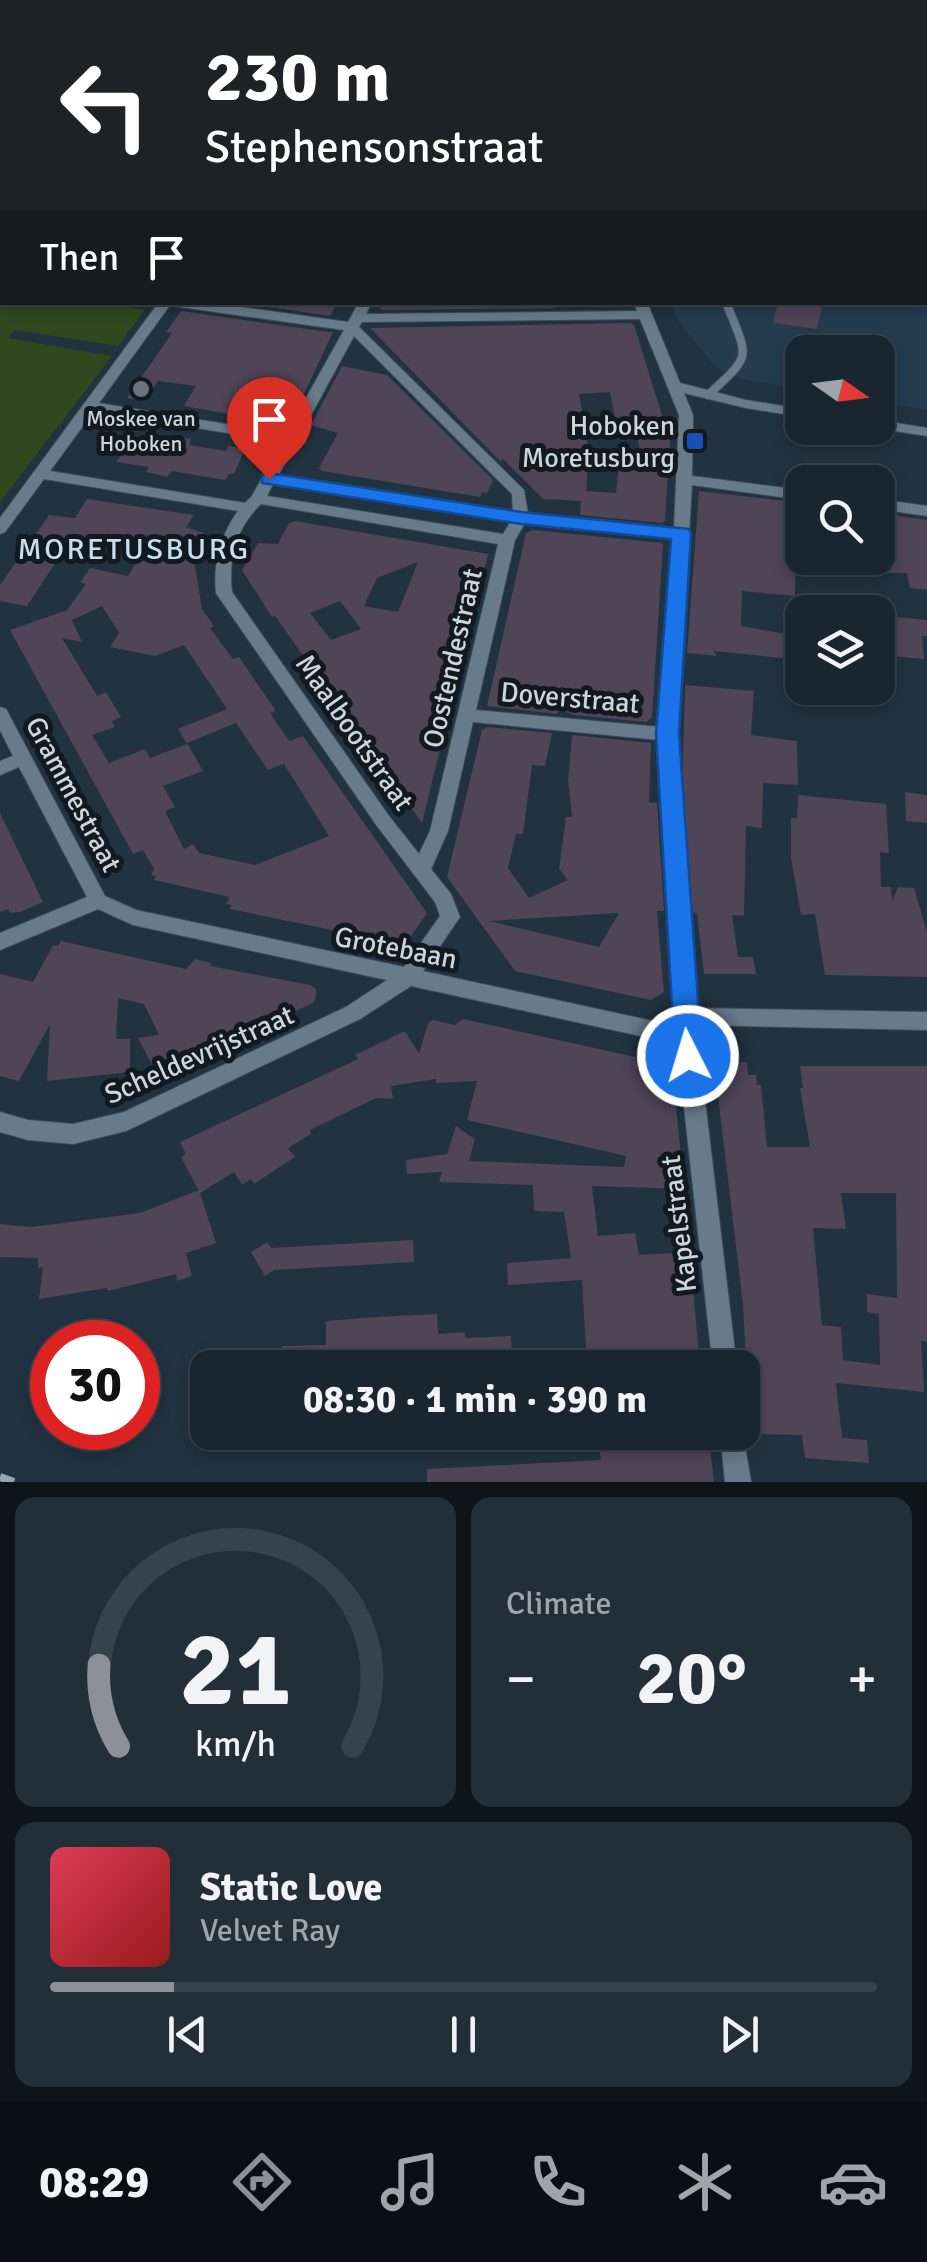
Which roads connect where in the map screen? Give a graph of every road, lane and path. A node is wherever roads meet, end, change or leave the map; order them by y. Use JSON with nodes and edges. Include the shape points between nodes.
{"nodes":[{"id":1,"x":168,"y":305,"type":"edge"},
{"id":2,"x":198,"y":305,"type":"edge"},
{"id":3,"x":364,"y":305,"type":"edge"},
{"id":4,"x":727,"y":305,"type":"edge"},
{"id":5,"x":643,"y":309,"type":"edge"},
{"id":6,"x":354,"y":322,"type":"junction"},
{"id":7,"x":674,"y":386,"type":"junction"},
{"id":8,"x":710,"y":395,"type":"junction"},
{"id":9,"x":92,"y":406,"type":"junction"},
{"id":10,"x":785,"y":409,"type":"edge"},
{"id":11,"x":686,"y":416,"type":"junction"},
{"id":12,"x":895,"y":427,"type":"edge"},
{"id":13,"x":927,"y":432,"type":"edge"},
{"id":14,"x":290,"y":439,"type":"junction"},
{"id":15,"x":41,"y":474,"type":"junction"},
{"id":16,"x":269,"y":479,"type":"junction"},
{"id":17,"x":686,"y":480,"type":"junction"},
{"id":18,"x":785,"y":493,"type":"edge"},
{"id":19,"x":252,"y":503,"type":"junction"},
{"id":20,"x":895,"y":506,"type":"edge"},
{"id":21,"x":927,"y":510,"type":"edge"},
{"id":22,"x":521,"y":518,"type":"junction"},
{"id":23,"x":0,"y":529,"type":"edge"},
{"id":24,"x":682,"y":534,"type":"junction"},
{"id":25,"x":507,"y":540,"type":"junction"},
{"id":26,"x":0,"y":714,"type":"edge"},
{"id":27,"x":467,"y":715,"type":"junction"},
{"id":28,"x":668,"y":734,"type":"junction"},
{"id":29,"x":25,"y":758,"type":"junction"},
{"id":30,"x":0,"y":768,"type":"edge"},
{"id":31,"x":422,"y":869,"type":"junction"},
{"id":32,"x":98,"y":901,"type":"junction"},
{"id":33,"x":0,"y":942,"type":"edge"},
{"id":34,"x":408,"y":976,"type":"junction"},
{"id":35,"x":927,"y":1020,"type":"edge"},
{"id":36,"x":686,"y":1026,"type":"junction"},
{"id":37,"x":0,"y":1122,"type":"edge"},
{"id":38,"x":722,"y":1350,"type":"edge"},
{"id":39,"x":734,"y":1450,"type":"edge"},
{"id":40,"x":738,"y":1482,"type":"edge"}],
"edges":[{"from":1,"to":9,"type":"street"},
{"from":2,"to":6,"type":"street"},
{"from":3,"to":6,"type":"street","name":"Maalbootstraat"},
{"from":4,"to":8,"type":"lane","via":[[744,363]]},
{"from":5,"to":6,"type":"street"},
{"from":5,"to":7,"type":"street","name":"Kapelstraat"},
{"from":6,"to":14,"type":"street","name":"Maalbootstraat"},
{"from":6,"to":22,"type":"street","via":[[519,493]]},
{"from":7,"to":8,"type":"street"},
{"from":7,"to":11,"type":"street","name":"Kapelstraat"},
{"from":8,"to":10,"type":"street"},
{"from":8,"to":11,"type":"street"},
{"from":9,"to":14,"type":"street"},
{"from":9,"to":15,"type":"street"},
{"from":11,"to":17,"type":"street","name":"Kapelstraat"},
{"from":12,"to":13,"type":"street"},
{"from":14,"to":16,"type":"street","name":"Maalbootstraat"},
{"from":15,"to":19,"type":"street"},
{"from":15,"to":23,"type":"street"},
{"from":16,"to":19,"type":"street","name":"Maalbootstraat"},
{"from":16,"to":22,"type":"street"},
{"from":17,"to":18,"type":"street"},
{"from":17,"to":24,"type":"street","name":"Kapelstraat"},
{"from":19,"to":25,"type":"street"},
{"from":19,"to":31,"type":"street","name":"Maalbootstraat","via":[[221,558],[224,593]]},
{"from":20,"to":21,"type":"street"},
{"from":22,"to":24,"type":"street"},
{"from":22,"to":25,"type":"street","name":"Oostendestraat"},
{"from":24,"to":28,"type":"street","name":"Kapelstraat"},
{"from":25,"to":27,"type":"street","name":"Oostendestraat"},
{"from":26,"to":29,"type":"street","name":"Grammestraat"},
{"from":27,"to":28,"type":"street","name":"Doverstraat"},
{"from":27,"to":31,"type":"street","name":"Oostendestraat","via":[[439,831]]},
{"from":28,"to":36,"type":"street","name":"Kapelstraat"},
{"from":29,"to":30,"type":"street"},
{"from":29,"to":32,"type":"street","name":"Grammestraat"},
{"from":31,"to":34,"type":"street","name":"Maalbootstraat","via":[[450,917]]},
{"from":32,"to":33,"type":"street"},
{"from":32,"to":34,"type":"street","name":"Grotebaan","via":[[133,917]]},
{"from":34,"to":36,"type":"street","name":"Grotebaan"},
{"from":34,"to":37,"type":"street","name":"Scheldevrijstraat","via":[[354,1013],[126,1121],[73,1134]]},
{"from":35,"to":36,"type":"street","name":"Grotebaan"},
{"from":36,"to":38,"type":"street","name":"Kapelstraat"},
{"from":39,"to":40,"type":"street"}]}
